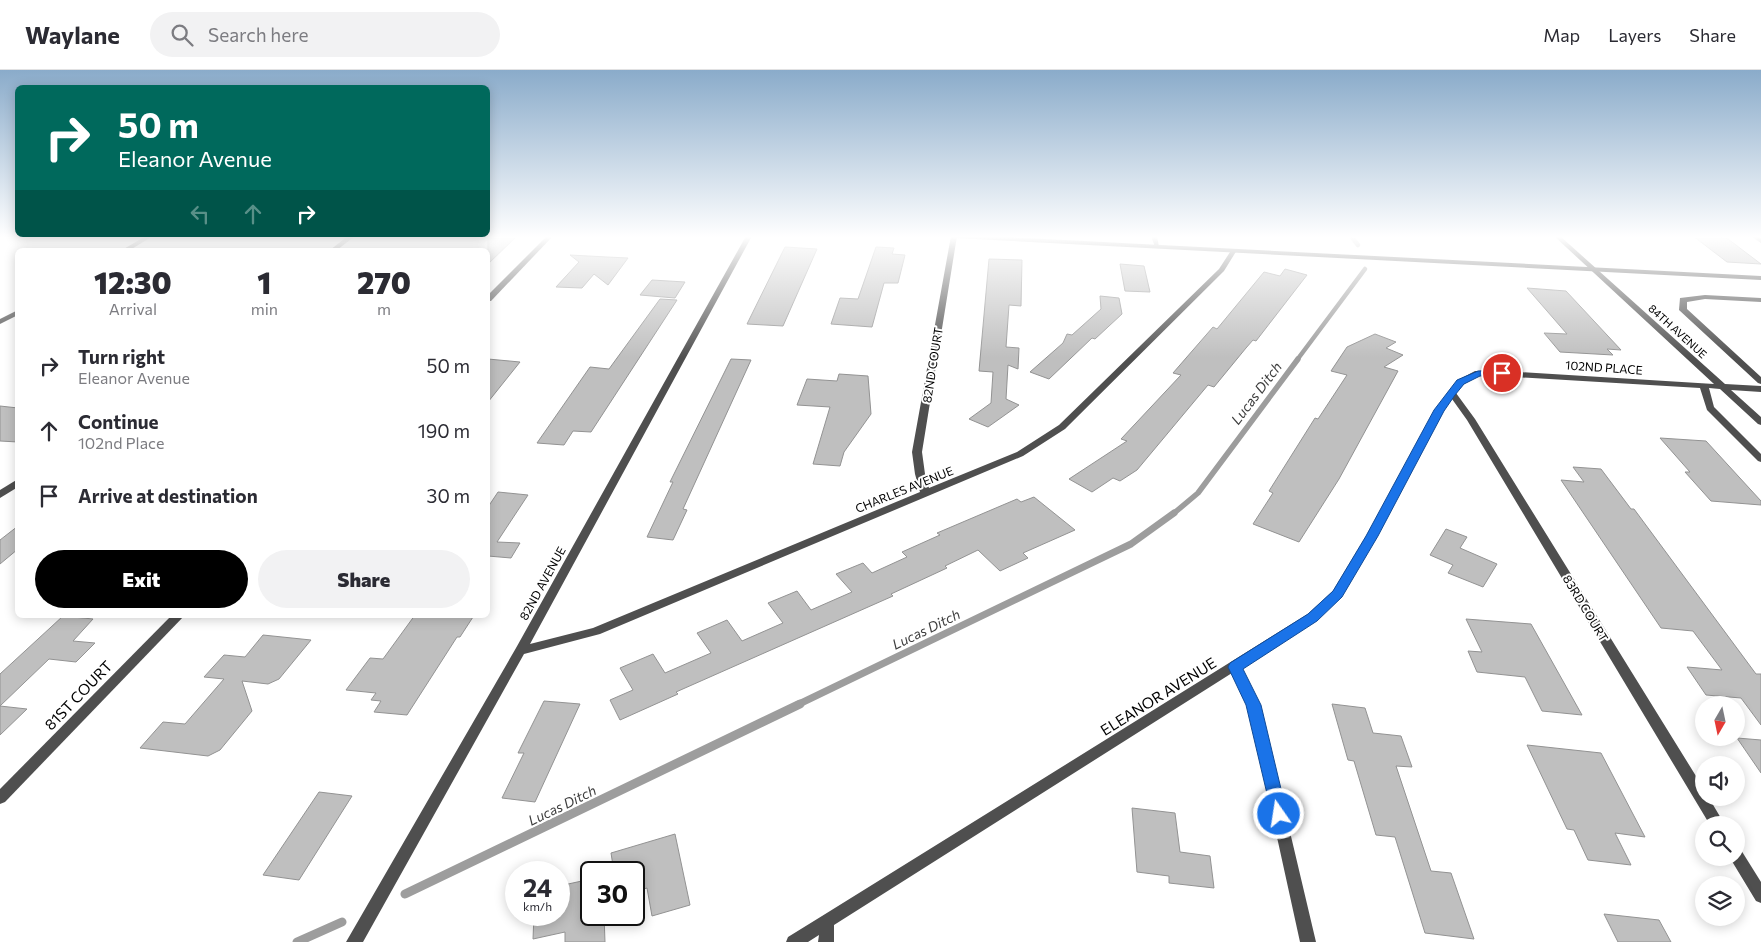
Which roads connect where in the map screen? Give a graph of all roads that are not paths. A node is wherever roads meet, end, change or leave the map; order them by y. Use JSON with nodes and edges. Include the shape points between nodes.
{"nodes":[{"id":1,"x":510,"y":277,"type":"edge"},
{"id":2,"x":726,"y":277,"type":"edge"},
{"id":3,"x":948,"y":277,"type":"edge"},
{"id":4,"x":1215,"y":277,"type":"edge"},
{"id":5,"x":1600,"y":277,"type":"edge"},
{"id":6,"x":1736,"y":277,"type":"edge"},
{"id":7,"x":1761,"y":278,"type":"edge"},
{"id":8,"x":490,"y":297,"type":"edge"},
{"id":9,"x":1761,"y":300,"type":"edge"},
{"id":10,"x":15,"y":314,"type":"edge"},
{"id":11,"x":0,"y":322,"type":"edge"},
{"id":12,"x":1761,"y":381,"type":"edge"},
{"id":13,"x":1704,"y":386,"type":"junction"},
{"id":14,"x":1725,"y":388,"type":"junction"},
{"id":15,"x":1761,"y":389,"type":"edge"},
{"id":16,"x":1452,"y":393,"type":"junction"},
{"id":17,"x":1761,"y":422,"type":"edge"},
{"id":18,"x":1761,"y":460,"type":"edge"},
{"id":19,"x":15,"y":484,"type":"edge"},
{"id":20,"x":926,"y":494,"type":"junction"},
{"id":21,"x":0,"y":495,"type":"edge"},
{"id":22,"x":176,"y":618,"type":"edge"},
{"id":23,"x":520,"y":650,"type":"junction"},
{"id":24,"x":1235,"y":667,"type":"junction"},
{"id":25,"x":0,"y":798,"type":"edge"},
{"id":26,"x":1712,"y":816,"type":"edge"},
{"id":27,"x":1743,"y":866,"type":"edge"},
{"id":28,"x":1761,"y":896,"type":"edge"},
{"id":29,"x":827,"y":921,"type":"junction"},
{"id":30,"x":354,"y":942,"type":"edge"},
{"id":31,"x":794,"y":942,"type":"edge"},
{"id":32,"x":826,"y":942,"type":"edge"},
{"id":33,"x":1308,"y":942,"type":"edge"}],
"edges":[{"from":1,"to":8,"type":"street"},
{"from":2,"to":23,"type":"street","name":"82ND AVENUE"},
{"from":3,"to":20,"type":"street","name":"82ND COURT","via":[[917,452]]},
{"from":4,"to":20,"type":"street","name":"CHARLES AVENUE","via":[[1062,427],[1020,454]]},
{"from":5,"to":14,"type":"street","name":"84TH AVENUE"},
{"from":6,"to":7,"type":"street"},
{"from":9,"to":12,"type":"street","via":[[1705,297],[1683,300],[1683,310]]},
{"from":10,"to":11,"type":"street"},
{"from":13,"to":14,"type":"street","name":"102ND PLACE"},
{"from":13,"to":16,"type":"street","name":"102ND PLACE","via":[[1478,373],[1461,382]]},
{"from":13,"to":18,"type":"street","via":[[1710,408]]},
{"from":14,"to":15,"type":"street","name":"102ND PLACE"},
{"from":14,"to":17,"type":"street","name":"84TH AVENUE"},
{"from":16,"to":24,"type":"street","name":"ELEANOR AVENUE","via":[[1439,410],[1337,594],[1312,617]]},
{"from":16,"to":26,"type":"street","name":"83RD COURT"},
{"from":19,"to":21,"type":"street"},
{"from":20,"to":23,"type":"street","name":"CHARLES AVENUE","via":[[596,631]]},
{"from":22,"to":25,"type":"street","name":"81ST COURT"},
{"from":23,"to":30,"type":"street","name":"82ND AVENUE"},
{"from":24,"to":29,"type":"street","name":"ELEANOR AVENUE"},
{"from":24,"to":33,"type":"street","via":[[1254,705]]},
{"from":27,"to":28,"type":"street"},
{"from":29,"to":31,"type":"street","name":"ELEANOR AVENUE"},
{"from":29,"to":32,"type":"street"}]}
